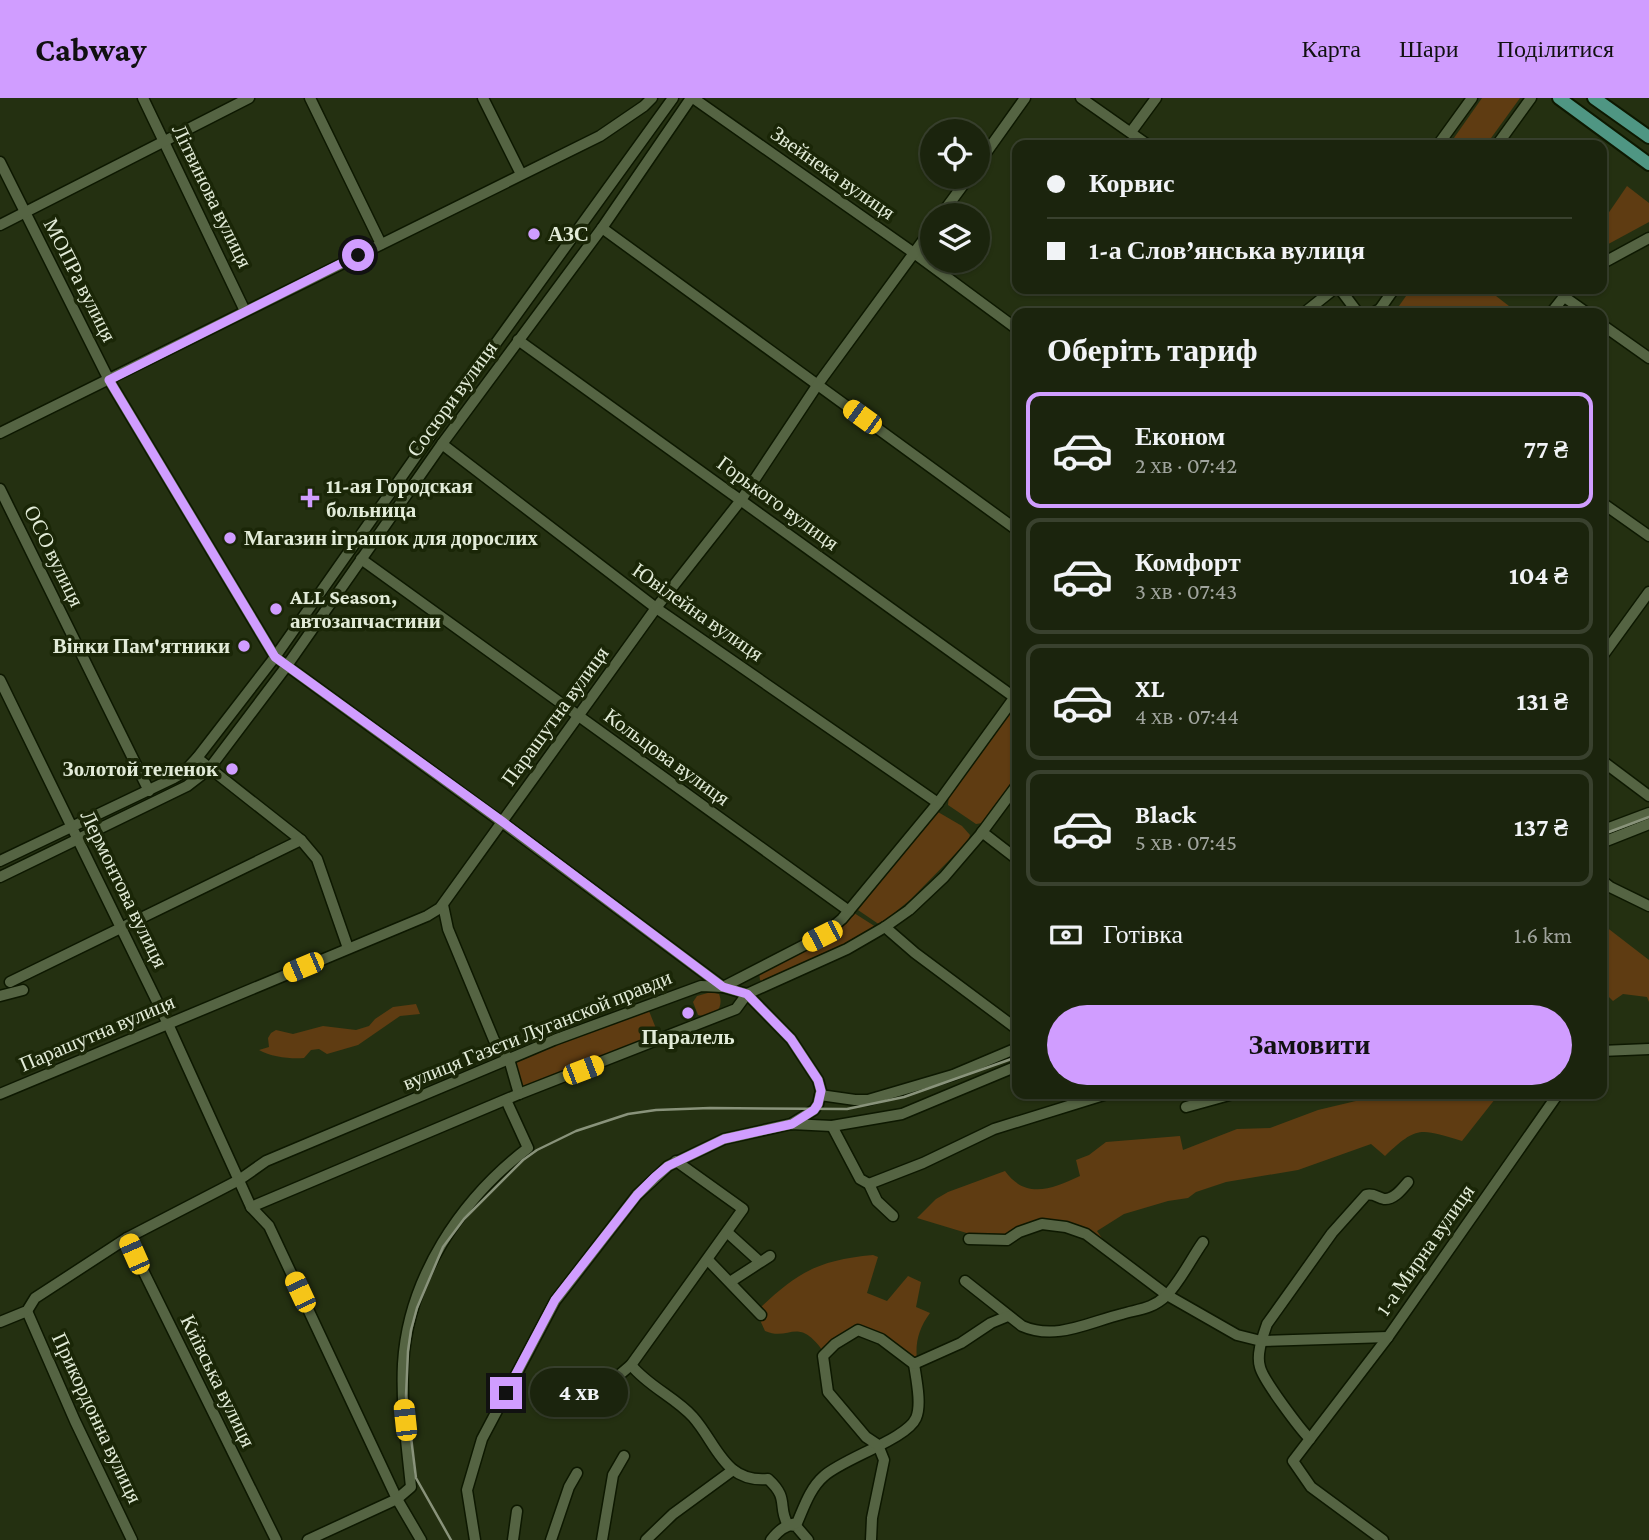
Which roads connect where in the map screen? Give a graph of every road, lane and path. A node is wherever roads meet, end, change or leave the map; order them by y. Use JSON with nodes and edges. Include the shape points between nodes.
{"nodes":[{"id":1,"x":143,"y":98,"type":"edge"},
{"id":2,"x":249,"y":98,"type":"edge"},
{"id":3,"x":310,"y":98,"type":"edge"},
{"id":4,"x":483,"y":98,"type":"edge"},
{"id":5,"x":652,"y":98,"type":"edge"},
{"id":6,"x":673,"y":98,"type":"edge"},
{"id":7,"x":692,"y":98,"type":"edge"},
{"id":8,"x":1026,"y":98,"type":"edge"},
{"id":9,"x":1082,"y":98,"type":"edge"},
{"id":10,"x":1156,"y":98,"type":"edge"},
{"id":11,"x":1472,"y":98,"type":"edge"},
{"id":12,"x":1531,"y":98,"type":"edge"},
{"id":13,"x":1559,"y":98,"type":"edge"},
{"id":14,"x":1594,"y":98,"type":"edge"},
{"id":15,"x":1131,"y":132,"type":"junction"},
{"id":16,"x":1649,"y":137,"type":"edge"},
{"id":17,"x":164,"y":140,"type":"junction"},
{"id":18,"x":1141,"y":140,"type":"edge"},
{"id":19,"x":1442,"y":140,"type":"edge"},
{"id":20,"x":1501,"y":140,"type":"edge"},
{"id":21,"x":990,"y":148,"type":"edge"},
{"id":22,"x":0,"y":162,"type":"edge"},
{"id":23,"x":1649,"y":164,"type":"edge"},
{"id":24,"x":521,"y":174,"type":"junction"},
{"id":25,"x":24,"y":212,"type":"junction"},
{"id":26,"x":0,"y":225,"type":"edge"},
{"id":27,"x":602,"y":228,"type":"junction"},
{"id":28,"x":1649,"y":238,"type":"edge"},
{"id":29,"x":381,"y":244,"type":"junction"},
{"id":30,"x":920,"y":245,"type":"edge"},
{"id":31,"x":914,"y":253,"type":"junction"},
{"id":32,"x":1607,"y":261,"type":"edge"},
{"id":33,"x":1328,"y":294,"type":"edge"},
{"id":34,"x":1567,"y":294,"type":"edge"},
{"id":35,"x":1310,"y":308,"type":"edge"},
{"id":36,"x":1582,"y":308,"type":"edge"},
{"id":37,"x":245,"y":311,"type":"junction"},
{"id":38,"x":1012,"y":325,"type":"edge"},
{"id":39,"x":1607,"y":328,"type":"edge"},
{"id":40,"x":518,"y":340,"type":"junction"},
{"id":41,"x":1649,"y":358,"type":"edge"},
{"id":42,"x":109,"y":380,"type":"junction"},
{"id":43,"x":818,"y":384,"type":"junction"},
{"id":44,"x":0,"y":433,"type":"edge"},
{"id":45,"x":442,"y":444,"type":"junction"},
{"id":46,"x":0,"y":489,"type":"edge"},
{"id":47,"x":741,"y":500,"type":"junction"},
{"id":48,"x":1607,"y":506,"type":"edge"},
{"id":49,"x":1012,"y":526,"type":"edge"},
{"id":50,"x":1649,"y":536,"type":"edge"},
{"id":51,"x":360,"y":559,"type":"junction"},
{"id":52,"x":1649,"y":592,"type":"edge"},
{"id":53,"x":656,"y":608,"type":"junction"},
{"id":54,"x":1607,"y":650,"type":"edge"},
{"id":55,"x":281,"y":663,"type":"junction"},
{"id":56,"x":0,"y":680,"type":"edge"},
{"id":57,"x":1012,"y":692,"type":"edge"},
{"id":58,"x":1012,"y":701,"type":"edge"},
{"id":59,"x":578,"y":717,"type":"junction"},
{"id":60,"x":197,"y":758,"type":"junction"},
{"id":61,"x":1607,"y":764,"type":"edge"},
{"id":62,"x":209,"y":769,"type":"junction"},
{"id":63,"x":149,"y":791,"type":"junction"},
{"id":64,"x":1012,"y":792,"type":"edge"},
{"id":65,"x":1649,"y":796,"type":"edge"},
{"id":66,"x":938,"y":803,"type":"junction"},
{"id":67,"x":1649,"y":813,"type":"edge"},
{"id":68,"x":503,"y":822,"type":"junction"},
{"id":69,"x":1649,"y":824,"type":"edge"},
{"id":70,"x":73,"y":827,"type":"junction"},
{"id":71,"x":1607,"y":829,"type":"edge"},
{"id":72,"x":982,"y":832,"type":"junction"},
{"id":73,"x":79,"y":840,"type":"junction"},
{"id":74,"x":300,"y":840,"type":"junction"},
{"id":75,"x":1607,"y":841,"type":"edge"},
{"id":76,"x":1012,"y":855,"type":"edge"},
{"id":77,"x":0,"y":861,"type":"edge"},
{"id":78,"x":0,"y":877,"type":"edge"},
{"id":79,"x":1607,"y":885,"type":"edge"},
{"id":80,"x":443,"y":905,"type":"junction"},
{"id":81,"x":1649,"y":906,"type":"edge"},
{"id":82,"x":849,"y":911,"type":"junction"},
{"id":83,"x":886,"y":927,"type":"junction"},
{"id":84,"x":121,"y":928,"type":"junction"},
{"id":85,"x":348,"y":948,"type":"junction"},
{"id":86,"x":9,"y":982,"type":"dead end"},
{"id":87,"x":723,"y":987,"type":"junction"},
{"id":88,"x":23,"y":990,"type":"dead end"},
{"id":89,"x":747,"y":994,"type":"junction"},
{"id":90,"x":0,"y":996,"type":"edge"},
{"id":91,"x":167,"y":1024,"type":"junction"},
{"id":92,"x":1012,"y":1025,"type":"edge"},
{"id":93,"x":1649,"y":1049,"type":"edge"},
{"id":94,"x":1012,"y":1050,"type":"edge"},
{"id":95,"x":1607,"y":1051,"type":"edge"},
{"id":96,"x":509,"y":1059,"type":"junction"},
{"id":97,"x":1012,"y":1068,"type":"edge"},
{"id":98,"x":0,"y":1094,"type":"edge"},
{"id":99,"x":519,"y":1094,"type":"junction"},
{"id":100,"x":820,"y":1095,"type":"junction"},
{"id":101,"x":1088,"y":1099,"type":"edge"},
{"id":102,"x":1215,"y":1099,"type":"edge"},
{"id":103,"x":1555,"y":1099,"type":"edge"},
{"id":104,"x":506,"y":1100,"type":"junction"},
{"id":105,"x":1186,"y":1107,"type":"dead end"},
{"id":106,"x":792,"y":1124,"type":"junction"},
{"id":107,"x":832,"y":1126,"type":"junction"},
{"id":108,"x":676,"y":1161,"type":"junction"},
{"id":109,"x":239,"y":1180,"type":"junction"},
{"id":110,"x":1409,"y":1182,"type":"dead end"},
{"id":111,"x":869,"y":1184,"type":"junction"},
{"id":112,"x":251,"y":1207,"type":"junction"},
{"id":113,"x":893,"y":1216,"type":"dead end"},
{"id":114,"x":728,"y":1233,"type":"junction"},
{"id":115,"x":127,"y":1238,"type":"junction"},
{"id":116,"x":969,"y":1239,"type":"dead end"},
{"id":117,"x":1203,"y":1242,"type":"dead end"},
{"id":118,"x":708,"y":1260,"type":"junction"},
{"id":119,"x":965,"y":1281,"type":"dead end"},
{"id":120,"x":730,"y":1282,"type":"junction"},
{"id":121,"x":1167,"y":1295,"type":"junction"},
{"id":122,"x":27,"y":1311,"type":"junction"},
{"id":123,"x":761,"y":1315,"type":"dead end"},
{"id":124,"x":1009,"y":1316,"type":"junction"},
{"id":125,"x":0,"y":1322,"type":"edge"},
{"id":126,"x":1388,"y":1337,"type":"junction"},
{"id":127,"x":1261,"y":1341,"type":"junction"},
{"id":128,"x":914,"y":1364,"type":"junction"},
{"id":129,"x":631,"y":1365,"type":"junction"},
{"id":130,"x":590,"y":1411,"type":"dead end"},
{"id":131,"x":1310,"y":1439,"type":"junction"},
{"id":132,"x":878,"y":1445,"type":"junction"},
{"id":133,"x":624,"y":1456,"type":"dead end"},
{"id":134,"x":733,"y":1470,"type":"junction"},
{"id":135,"x":577,"y":1473,"type":"dead end"},
{"id":136,"x":397,"y":1499,"type":"junction"},
{"id":137,"x":517,"y":1511,"type":"dead end"},
{"id":138,"x":788,"y":1525,"type":"junction"},
{"id":139,"x":132,"y":1540,"type":"edge"},
{"id":140,"x":276,"y":1540,"type":"edge"},
{"id":141,"x":307,"y":1540,"type":"edge"},
{"id":142,"x":421,"y":1540,"type":"edge"},
{"id":143,"x":475,"y":1540,"type":"edge"},
{"id":144,"x":513,"y":1540,"type":"edge"},
{"id":145,"x":551,"y":1540,"type":"edge"},
{"id":146,"x":602,"y":1540,"type":"edge"},
{"id":147,"x":646,"y":1540,"type":"edge"},
{"id":148,"x":771,"y":1540,"type":"edge"},
{"id":149,"x":808,"y":1540,"type":"edge"},
{"id":150,"x":871,"y":1540,"type":"edge"},
{"id":151,"x":1383,"y":1540,"type":"edge"}],
"edges":[{"from":1,"to":17,"type":"street","name":"Літвинова вулиця"},
{"from":2,"to":17,"type":"street"},
{"from":3,"to":29,"type":"street"},
{"from":4,"to":24,"type":"street"},
{"from":5,"to":24,"type":"street","via":[[600,136]]},
{"from":6,"to":55,"type":"street","name":"Сосюри вулиця","via":[[486,358]]},
{"from":7,"to":27,"type":"street","name":"Сосюри вулиця"},
{"from":7,"to":31,"type":"street","name":"Звейнека вулиця"},
{"from":8,"to":21,"type":"street"},
{"from":9,"to":15,"type":"street"},
{"from":10,"to":15,"type":"street"},
{"from":11,"to":19,"type":"street"},
{"from":12,"to":20,"type":"street"},
{"from":13,"to":23,"type":"main road"},
{"from":14,"to":16,"type":"main road"},
{"from":15,"to":18,"type":"street"},
{"from":17,"to":25,"type":"street"},
{"from":17,"to":37,"type":"street","name":"Літвинова вулиця"},
{"from":22,"to":25,"type":"street","name":"МОПРа вулиця"},
{"from":24,"to":29,"type":"street"},
{"from":25,"to":26,"type":"street"},
{"from":25,"to":42,"type":"street","name":"МОПРа вулиця"},
{"from":27,"to":40,"type":"street","name":"Сосюри вулиця"},
{"from":27,"to":43,"type":"street"},
{"from":28,"to":32,"type":"street"},
{"from":29,"to":37,"type":"street"},
{"from":30,"to":31,"type":"street","name":"Парашутна вулиця"},
{"from":31,"to":38,"type":"street","name":"Звейнека вулиця"},
{"from":31,"to":43,"type":"street","name":"Парашутна вулиця"},
{"from":33,"to":35,"type":"street"},
{"from":34,"to":36,"type":"street"},
{"from":37,"to":42,"type":"street"},
{"from":39,"to":41,"type":"street"},
{"from":40,"to":45,"type":"street","name":"Сосюри вулиця"},
{"from":40,"to":47,"type":"street","name":"Горького вулиця"},
{"from":42,"to":44,"type":"street"},
{"from":42,"to":55,"type":"street","name":"МОПРа вулиця"},
{"from":43,"to":47,"type":"street","name":"Парашутна вулиця"},
{"from":43,"to":49,"type":"street"},
{"from":45,"to":51,"type":"street","name":"Сосюри вулиця"},
{"from":45,"to":53,"type":"street","name":"Ювілейна вулиця"},
{"from":46,"to":63,"type":"street","name":"ОСО вулиця"},
{"from":47,"to":53,"type":"street","name":"Парашутна вулиця"},
{"from":47,"to":57,"type":"street","name":"Горького вулиця"},
{"from":48,"to":50,"type":"street"},
{"from":51,"to":55,"type":"street","name":"Сосюри вулиця"},
{"from":51,"to":59,"type":"street","name":"Кольцова вулиця"},
{"from":52,"to":54,"type":"street"},
{"from":53,"to":59,"type":"street","name":"Парашутна вулиця"},
{"from":53,"to":66,"type":"street","name":"Ювілейна вулиця"},
{"from":55,"to":60,"type":"street","name":"Сосюри вулиця"},
{"from":55,"to":62,"type":"street","name":"Сосюри вулиця"},
{"from":55,"to":68,"type":"street","name":"МОПРа вулиця"},
{"from":56,"to":70,"type":"street","name":"Лермонтова вулиця"},
{"from":58,"to":66,"type":"street","name":"вулиця Газєти Луганской правди"},
{"from":59,"to":68,"type":"street","name":"Парашутна вулиця"},
{"from":59,"to":82,"type":"street","name":"Кольцова вулиця"},
{"from":60,"to":62,"type":"street"},
{"from":60,"to":63,"type":"street","name":"Сосюри вулиця","via":[[183,773]]},
{"from":61,"to":65,"type":"street"},
{"from":62,"to":73,"type":"street","name":"Сосюри вулиця","via":[[187,786]]},
{"from":62,"to":74,"type":"street"},
{"from":63,"to":70,"type":"street","name":"Сосюри вулиця"},
{"from":64,"to":72,"type":"street"},
{"from":66,"to":82,"type":"street","name":"вулиця Газєти Луганской правди"},
{"from":67,"to":71,"type":"street"},
{"from":68,"to":80,"type":"street","name":"Парашутна вулиця"},
{"from":68,"to":87,"type":"street","name":"МОПРа вулиця"},
{"from":69,"to":75,"type":"street"},
{"from":70,"to":73,"type":"street","name":"Лермонтова вулиця"},
{"from":70,"to":77,"type":"street","name":"Сосюри вулиця"},
{"from":72,"to":76,"type":"street"},
{"from":72,"to":83,"type":"street","via":[[944,877]]},
{"from":73,"to":78,"type":"street","name":"Сосюри вулиця"},
{"from":73,"to":84,"type":"street","name":"Лермонтова вулиця"},
{"from":74,"to":84,"type":"street"},
{"from":74,"to":85,"type":"street","via":[[317,859]]},
{"from":79,"to":81,"type":"street"},
{"from":80,"to":85,"type":"street","name":"Парашутна вулиця"},
{"from":80,"to":96,"type":"street","via":[[448,929],[491,1032]]},
{"from":82,"to":87,"type":"street","name":"вулиця Газєти Луганской правди","via":[[822,936]]},
{"from":83,"to":89,"type":"street"},
{"from":83,"to":92,"type":"street"},
{"from":84,"to":86,"type":"street"},
{"from":84,"to":91,"type":"street","name":"Лермонтова вулиця"},
{"from":85,"to":91,"type":"street","name":"Парашутна вулиця"},
{"from":87,"to":89,"type":"street"},
{"from":87,"to":96,"type":"street","name":"вулиця Газєти Луганской правди","via":[[701,986]]},
{"from":88,"to":90,"type":"street"},
{"from":89,"to":99,"type":"street","via":[[736,1009]]},
{"from":89,"to":100,"type":"street","via":[[791,1039],[818,1080]]},
{"from":91,"to":98,"type":"street","name":"Парашутна вулиця"},
{"from":91,"to":109,"type":"street","name":"Лермонтова вулиця"},
{"from":93,"to":95,"type":"street"},
{"from":94,"to":100,"type":"street","via":[[953,1075],[867,1100]]},
{"from":96,"to":99,"type":"street"},
{"from":96,"to":109,"type":"street","name":"вулиця Газєти Луганской правди","via":[[266,1161]]},
{"from":97,"to":107,"type":"street","via":[[902,1114]]},
{"from":99,"to":104,"type":"street"},
{"from":100,"to":106,"type":"street","via":[[814,1110]]},
{"from":101,"to":111,"type":"street","via":[[994,1129]]},
{"from":102,"to":105,"type":"street"},
{"from":103,"to":126,"type":"street","name":"1-а Мирна вулиця"},
{"from":104,"to":112,"type":"street"},
{"from":104,"to":136,"type":"street","via":[[528,1148],[502,1170],[442,1241],[409,1322],[402,1390],[411,1487]]},
{"from":106,"to":107,"type":"street"},
{"from":106,"to":108,"type":"street","via":[[724,1139]]},
{"from":107,"to":111,"type":"street","via":[[860,1180]]},
{"from":108,"to":114,"type":"street","via":[[743,1209]]},
{"from":108,"to":143,"type":"street","via":[[637,1195],[555,1300],[482,1439],[467,1490]]},
{"from":109,"to":112,"type":"street","name":"Лермонтова вулиця"},
{"from":109,"to":115,"type":"street","name":"вулиця Газєти Луганской правди"},
{"from":110,"to":127,"type":"street","via":[[1391,1198],[1366,1195],[1340,1222],[1267,1324]]},
{"from":111,"to":113,"type":"street","via":[[877,1201]]},
{"from":112,"to":136,"type":"street","name":"Лермонтова вулиця","via":[[269,1226]]},
{"from":114,"to":118,"type":"street"},
{"from":114,"to":120,"type":"street","via":[[765,1259]]},
{"from":115,"to":122,"type":"street","name":"вулиця Газєти Луганской правди","via":[[35,1298]]},
{"from":115,"to":140,"type":"street","name":"Київська вулиця"},
{"from":116,"to":121,"type":"street","via":[[1007,1240],[1042,1224],[1066,1227],[1086,1234]]},
{"from":117,"to":121,"type":"street"},
{"from":118,"to":120,"type":"street"},
{"from":118,"to":129,"type":"street"},
{"from":119,"to":124,"type":"street"},
{"from":120,"to":123,"type":"street"},
{"from":121,"to":124,"type":"street","via":[[1146,1310],[1065,1330],[1031,1330]]},
{"from":121,"to":127,"type":"street","via":[[1237,1335]]},
{"from":122,"to":125,"type":"street","name":"вулиця Газєти Луганской правди"},
{"from":122,"to":139,"type":"street","name":"Прикордонна вулиця"},
{"from":124,"to":128,"type":"street"},
{"from":126,"to":127,"type":"street"},
{"from":126,"to":131,"type":"street","name":"1-а Мирна вулиця"},
{"from":127,"to":131,"type":"street","via":[[1260,1367]]},
{"from":128,"to":132,"type":"street","via":[[916,1419],[902,1433]]},
{"from":128,"to":132,"type":"street","via":[[881,1339],[858,1330],[823,1356],[828,1392]]},
{"from":129,"to":130,"type":"street","via":[[596,1395]]},
{"from":129,"to":134,"type":"street","via":[[694,1418]]},
{"from":131,"to":151,"type":"street","name":"1-а Мирна вулиця","via":[[1293,1461],[1303,1476],[1311,1487]]},
{"from":132,"to":138,"type":"street","via":[[824,1476],[797,1523]]},
{"from":132,"to":150,"type":"street","via":[[884,1460]]},
{"from":133,"to":146,"type":"street","via":[[614,1475]]},
{"from":134,"to":138,"type":"street","via":[[756,1480],[768,1479],[777,1486]]},
{"from":134,"to":147,"type":"street"},
{"from":135,"to":145,"type":"street"},
{"from":136,"to":141,"type":"street"},
{"from":136,"to":142,"type":"street","name":"Лермонтова вулиця"},
{"from":137,"to":144,"type":"street"},
{"from":138,"to":148,"type":"street"},
{"from":138,"to":149,"type":"street","via":[[796,1526]]}]}
